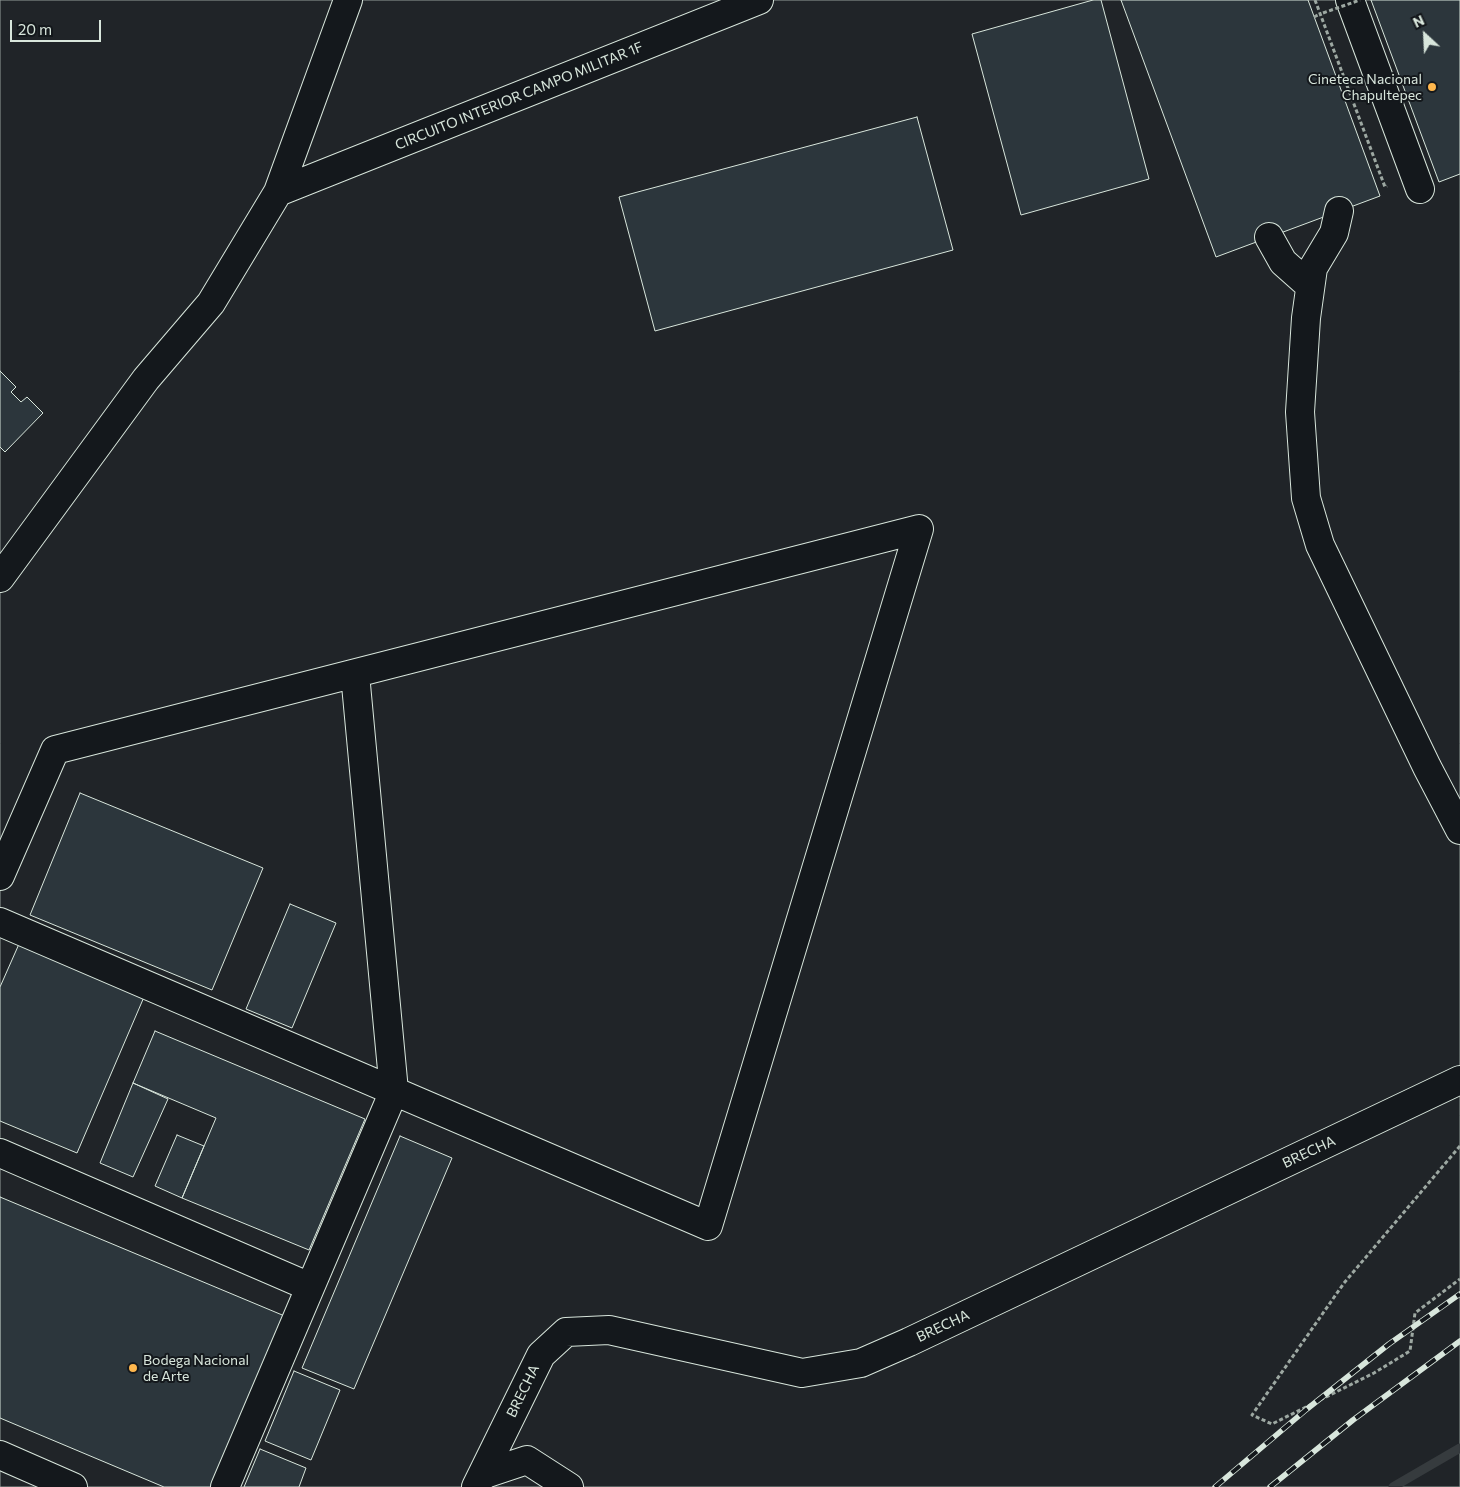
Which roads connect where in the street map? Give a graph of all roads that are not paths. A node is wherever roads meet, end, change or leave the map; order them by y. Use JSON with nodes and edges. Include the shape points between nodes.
{"nodes":[{"id":1,"x":348,"y":0,"type":"edge"},
{"id":2,"x":759,"y":0,"type":"edge"},
{"id":3,"x":1350,"y":0,"type":"edge"},
{"id":4,"x":1420,"y":188,"type":"dead end"},
{"id":5,"x":278,"y":192,"type":"junction"},
{"id":6,"x":1339,"y":211,"type":"dead end"},
{"id":7,"x":1269,"y":237,"type":"dead end"},
{"id":8,"x":1310,"y":286,"type":"junction"},
{"id":9,"x":0,"y":578,"type":"edge"},
{"id":10,"x":355,"y":674,"type":"junction"},
{"id":11,"x":1460,"y":830,"type":"edge"},
{"id":12,"x":0,"y":876,"type":"edge"},
{"id":13,"x":0,"y":922,"type":"edge"},
{"id":14,"x":1460,"y":1080,"type":"edge"},
{"id":15,"x":394,"y":1091,"type":"junction"},
{"id":16,"x":0,"y":1153,"type":"edge"},
{"id":17,"x":310,"y":1287,"type":"junction"},
{"id":18,"x":0,"y":1455,"type":"edge"},
{"id":19,"x":479,"y":1481,"type":"edge"},
{"id":20,"x":73,"y":1487,"type":"edge"},
{"id":21,"x":225,"y":1487,"type":"edge"},
{"id":22,"x":569,"y":1487,"type":"edge"}],
"edges":[{"from":1,"to":5,"type":"street"},
{"from":2,"to":5,"type":"street","name":"CIRCUITO INTERIOR CAMPO MILITAR 1F"},
{"from":3,"to":4,"type":"street"},
{"from":5,"to":9,"type":"street","via":[[211,304],[146,379]]},
{"from":6,"to":8,"type":"street","via":[[1334,233],[1312,268]]},
{"from":7,"to":8,"type":"street","via":[[1284,262]]},
{"from":8,"to":11,"type":"street","via":[[1300,412],[1306,498],[1320,545]]},
{"from":10,"to":12,"type":"street","via":[[55,750]]},
{"from":10,"to":15,"type":"street"},
{"from":10,"to":15,"type":"street","via":[[919,529],[708,1226]]},
{"from":13,"to":15,"type":"street"},
{"from":14,"to":19,"type":"street","name":"BRECHA","via":[[861,1363],[802,1373],[609,1330],[566,1332],[541,1355]]},
{"from":15,"to":17,"type":"street"},
{"from":16,"to":17,"type":"street"},
{"from":17,"to":21,"type":"street"},
{"from":18,"to":20,"type":"street"},
{"from":19,"to":22,"type":"street","via":[[528,1460]]}]}
